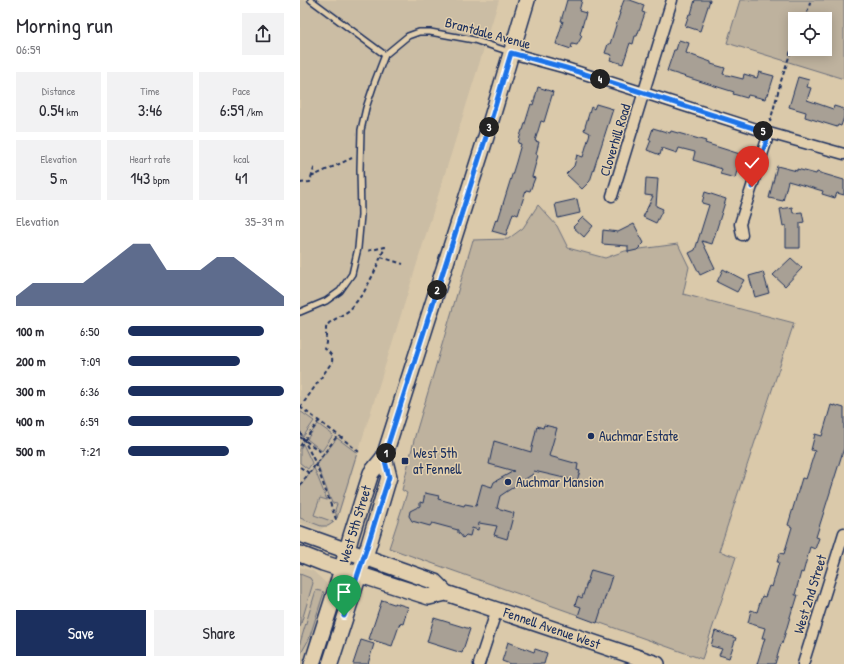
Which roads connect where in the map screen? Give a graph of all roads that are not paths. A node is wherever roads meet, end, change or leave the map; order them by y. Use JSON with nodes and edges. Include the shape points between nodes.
{"nodes":[{"id":1,"x":311,"y":0,"type":"edge"},
{"id":2,"x":527,"y":0,"type":"edge"},
{"id":3,"x":672,"y":0,"type":"edge"},
{"id":4,"x":511,"y":53,"type":"junction"},
{"id":5,"x":385,"y":55,"type":"junction"},
{"id":6,"x":644,"y":93,"type":"junction"},
{"id":7,"x":769,"y":133,"type":"junction"},
{"id":8,"x":844,"y":154,"type":"edge"},
{"id":9,"x":612,"y":196,"type":"dead end"},
{"id":10,"x":742,"y":235,"type":"dead end"},
{"id":11,"x":300,"y":312,"type":"edge"},
{"id":12,"x":384,"y":457,"type":"junction"},
{"id":13,"x":300,"y":534,"type":"edge"},
{"id":14,"x":844,"y":534,"type":"edge"},
{"id":15,"x":347,"y":551,"type":"junction"},
{"id":16,"x":300,"y":554,"type":"edge"},
{"id":17,"x":364,"y":557,"type":"junction"},
{"id":18,"x":342,"y":568,"type":"junction"},
{"id":19,"x":358,"y":574,"type":"junction"},
{"id":20,"x":446,"y":593,"type":"junction"},
{"id":21,"x":497,"y":609,"type":"junction"},
{"id":22,"x":631,"y":660,"type":"edge"},
{"id":23,"x":312,"y":664,"type":"edge"},
{"id":24,"x":330,"y":664,"type":"edge"},
{"id":25,"x":479,"y":664,"type":"edge"},
{"id":26,"x":657,"y":664,"type":"edge"},
{"id":27,"x":803,"y":664,"type":"edge"}],
"edges":[{"from":1,"to":5,"type":"lane"},
{"from":2,"to":4,"type":"main road","name":"West 5th Street"},
{"from":3,"to":6,"type":"street","name":"Cloverhill Road"},
{"from":4,"to":5,"type":"lane","name":"Brantdale Avenue","via":[[474,40],[419,32],[408,36]]},
{"from":4,"to":6,"type":"street","name":"Brantdale Avenue"},
{"from":4,"to":12,"type":"main road","name":"West 5th Street"},
{"from":5,"to":11,"type":"lane","name":"Brantdale Avenue","via":[[361,130],[361,215],[358,248],[352,274],[340,291],[326,301]]},
{"from":6,"to":7,"type":"street","name":"Brantdale Avenue"},
{"from":6,"to":9,"type":"street","name":"Cloverhill Road"},
{"from":7,"to":8,"type":"street","name":"Brantdale Avenue"},
{"from":7,"to":10,"type":"street","via":[[740,224]]},
{"from":12,"to":15,"type":"main road","name":"West 5th Street","via":[[371,473]]},
{"from":12,"to":17,"type":"main road","name":"West 5th Street","via":[[389,477]]},
{"from":13,"to":15,"type":"main road","name":"Fennell Avenue West"},
{"from":14,"to":27,"type":"street","name":"West 2nd Street"},
{"from":15,"to":17,"type":"main road","name":"Fennell Avenue West"},
{"from":15,"to":18,"type":"main road","name":"West 5th Street"},
{"from":16,"to":18,"type":"main road","name":"Fennell Avenue West"},
{"from":17,"to":19,"type":"main road","name":"West 5th Street"},
{"from":17,"to":20,"type":"main road","name":"Fennell Avenue West","via":[[435,582]]},
{"from":18,"to":19,"type":"main road","name":"Fennell Avenue West"},
{"from":18,"to":23,"type":"main road","name":"West 5th Street"},
{"from":19,"to":20,"type":"main road","name":"Fennell Avenue West","via":[[429,596]]},
{"from":19,"to":24,"type":"main road","name":"West 5th Street"},
{"from":20,"to":21,"type":"main road","name":"Fennell Avenue West"},
{"from":21,"to":22,"type":"main road","name":"Fennell Avenue West"},
{"from":21,"to":25,"type":"street"},
{"from":22,"to":26,"type":"main road","name":"Fennell Avenue West"}]}
